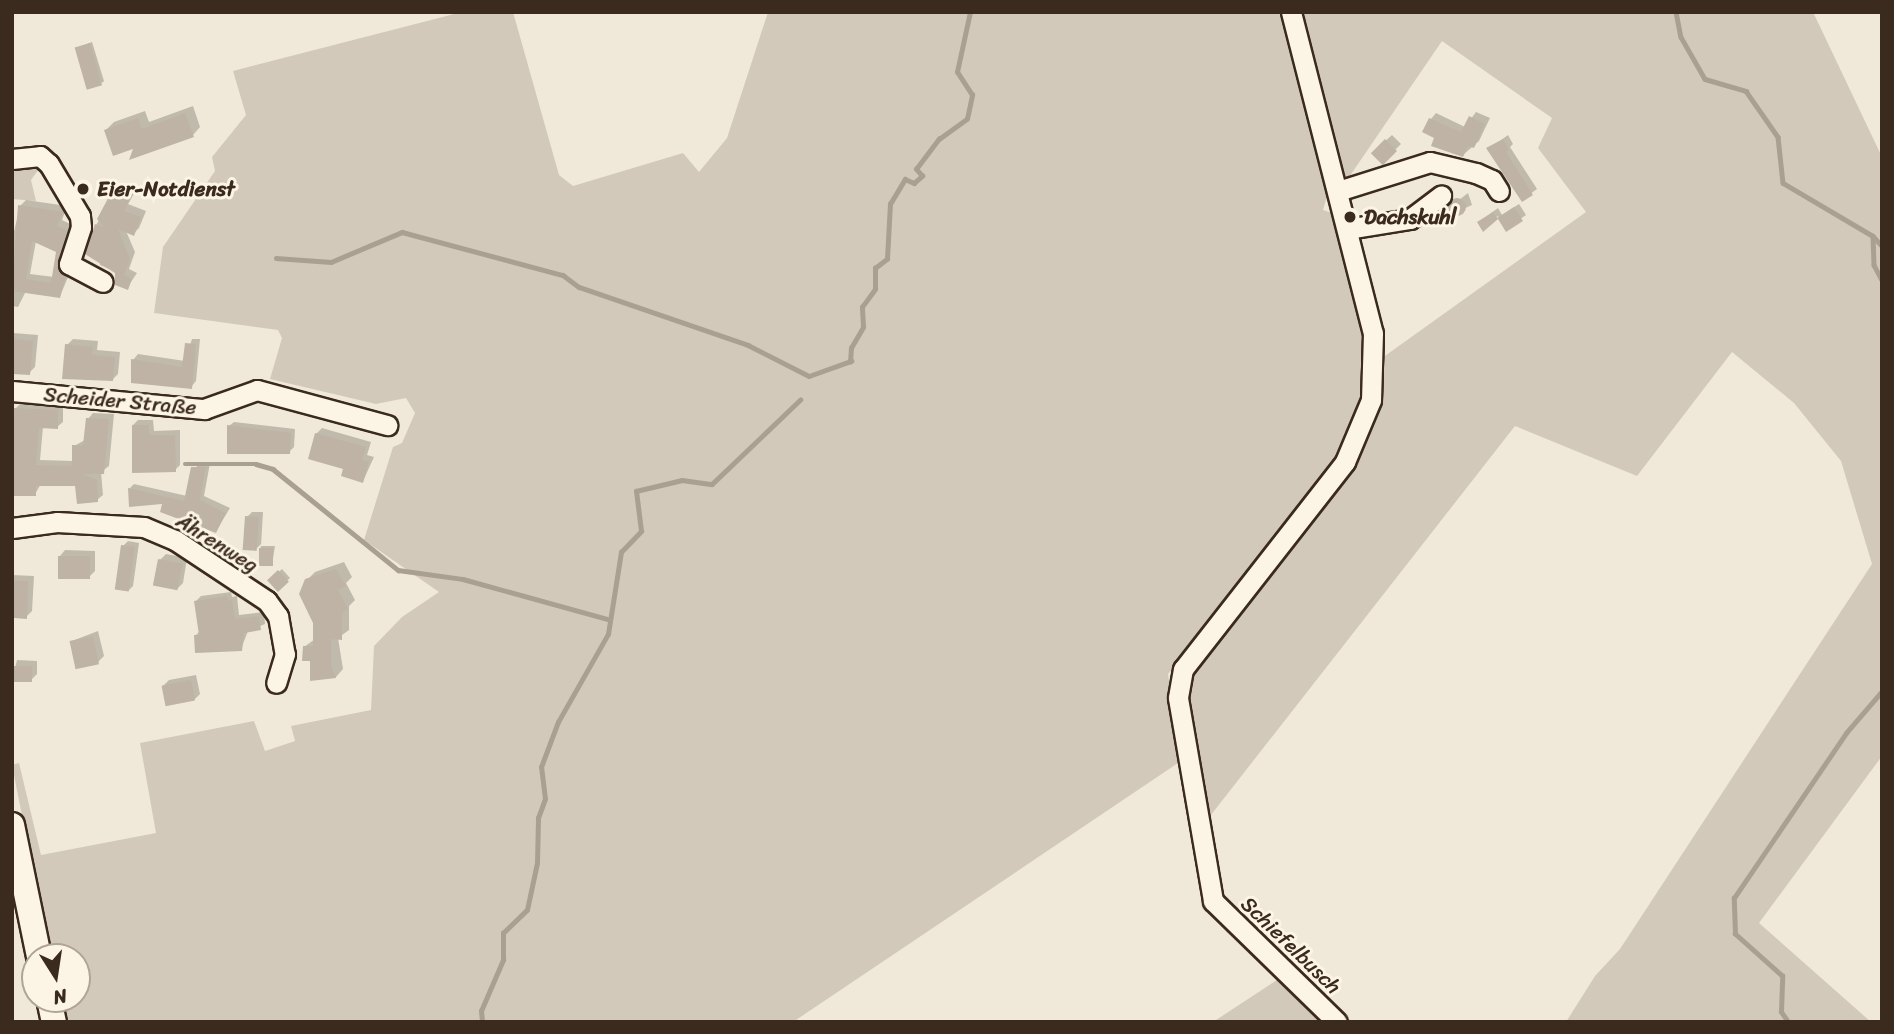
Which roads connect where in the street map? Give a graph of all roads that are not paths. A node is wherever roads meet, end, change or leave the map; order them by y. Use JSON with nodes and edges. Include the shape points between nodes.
{"nodes":[{"id":1,"x":1291,"y":12,"type":"edge"},
{"id":2,"x":12,"y":159,"type":"edge"},
{"id":3,"x":1338,"y":191,"type":"junction"},
{"id":4,"x":1499,"y":191,"type":"dead end"},
{"id":5,"x":1441,"y":196,"type":"dead end"},
{"id":6,"x":1347,"y":229,"type":"junction"},
{"id":7,"x":103,"y":282,"type":"dead end"},
{"id":8,"x":12,"y":391,"type":"edge"},
{"id":9,"x":387,"y":425,"type":"dead end"},
{"id":10,"x":12,"y":528,"type":"edge"},
{"id":11,"x":276,"y":683,"type":"dead end"},
{"id":12,"x":12,"y":825,"type":"edge"},
{"id":13,"x":20,"y":903,"type":"edge"},
{"id":14,"x":34,"y":943,"type":"edge"},
{"id":15,"x":1337,"y":1022,"type":"edge"}],
"edges":[{"from":1,"to":3,"type":"street"},
{"from":2,"to":7,"type":"street","via":[[40,156],[49,164],[79,216],[81,227],[69,264]]},
{"from":3,"to":4,"type":"street","via":[[1430,162],[1476,173],[1492,180]]},
{"from":3,"to":6,"type":"street"},
{"from":5,"to":6,"type":"street","via":[[1409,219]]},
{"from":6,"to":15,"type":"street","name":"Schiefelbusch","via":[[1373,333],[1371,400],[1345,462],[1183,668],[1178,698],[1213,901]]},
{"from":8,"to":9,"type":"street","name":"Scheider Straße","via":[[204,409],[257,390]]},
{"from":10,"to":11,"type":"street","name":"Ährenweg","via":[[57,522],[144,527],[175,540],[267,601],[278,616],[285,654]]},
{"from":12,"to":13,"type":"main road"},
{"from":13,"to":14,"type":"main road"}]}
